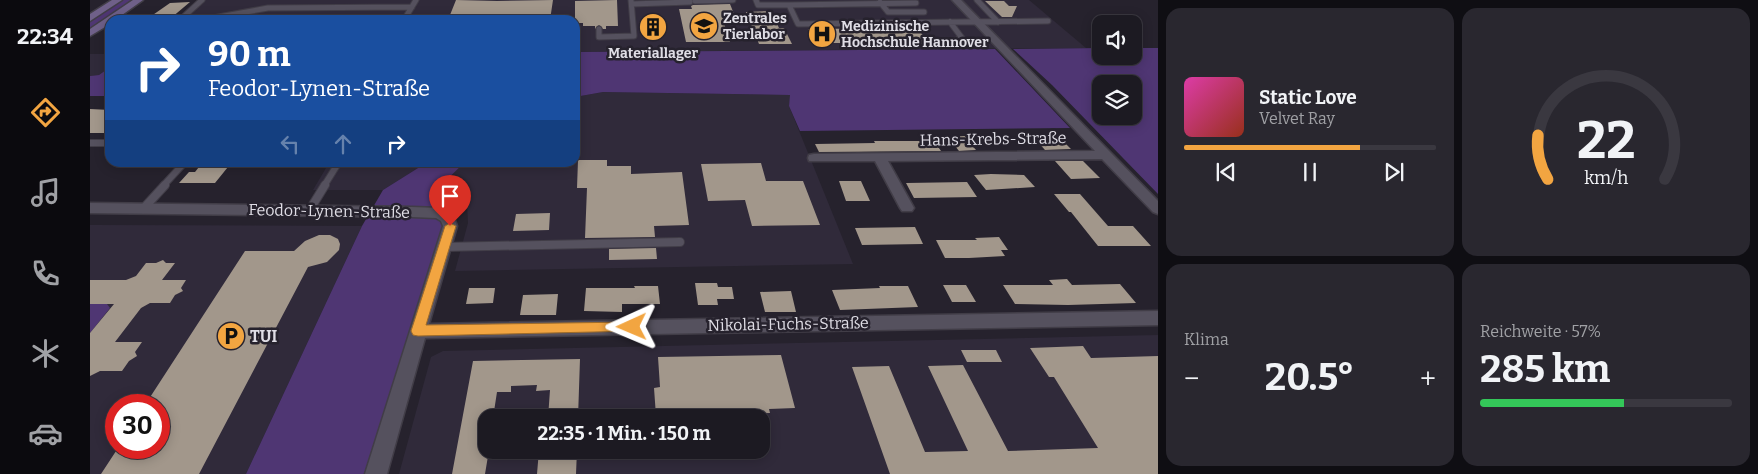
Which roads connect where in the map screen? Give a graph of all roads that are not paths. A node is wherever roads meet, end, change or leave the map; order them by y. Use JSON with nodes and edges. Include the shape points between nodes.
{"nodes":[{"id":1,"x":118,"y":0,"type":"edge"},
{"id":2,"x":139,"y":0,"type":"edge"},
{"id":3,"x":202,"y":0,"type":"edge"},
{"id":4,"x":372,"y":0,"type":"edge"},
{"id":5,"x":416,"y":0,"type":"edge"},
{"id":6,"x":733,"y":0,"type":"edge"},
{"id":7,"x":756,"y":0,"type":"edge"},
{"id":8,"x":956,"y":0,"type":"edge"},
{"id":9,"x":978,"y":0,"type":"edge"},
{"id":10,"x":287,"y":1,"type":"edge"},
{"id":11,"x":632,"y":2,"type":"edge"},
{"id":12,"x":880,"y":2,"type":"edge"},
{"id":13,"x":914,"y":2,"type":"edge"},
{"id":14,"x":788,"y":5,"type":"junction"},
{"id":15,"x":368,"y":7,"type":"junction"},
{"id":16,"x":412,"y":7,"type":"junction"},
{"id":17,"x":285,"y":8,"type":"junction"},
{"id":18,"x":117,"y":15,"type":"edge"},
{"id":19,"x":186,"y":15,"type":"edge"},
{"id":20,"x":224,"y":15,"type":"edge"},
{"id":21,"x":407,"y":15,"type":"edge"},
{"id":22,"x":90,"y":18,"type":"edge"},
{"id":23,"x":1048,"y":21,"type":"dead end"},
{"id":24,"x":950,"y":22,"type":"junction"},
{"id":25,"x":977,"y":22,"type":"junction"},
{"id":26,"x":998,"y":22,"type":"junction"},
{"id":27,"x":105,"y":23,"type":"edge"},
{"id":28,"x":599,"y":29,"type":"dead end"},
{"id":29,"x":90,"y":33,"type":"edge"},
{"id":30,"x":929,"y":42,"type":"dead end"},
{"id":31,"x":90,"y":143,"type":"edge"},
{"id":32,"x":105,"y":143,"type":"edge"},
{"id":33,"x":1106,"y":155,"type":"junction"},
{"id":34,"x":814,"y":158,"type":"dead end"},
{"id":35,"x":880,"y":158,"type":"junction"},
{"id":36,"x":181,"y":167,"type":"edge"},
{"id":37,"x":336,"y":167,"type":"edge"},
{"id":38,"x":90,"y":208,"type":"edge"},
{"id":39,"x":907,"y":208,"type":"dead end"},
{"id":40,"x":143,"y":209,"type":"junction"},
{"id":41,"x":1158,"y":209,"type":"edge"},
{"id":42,"x":308,"y":211,"type":"junction"},
{"id":43,"x":680,"y":242,"type":"dead end"},
{"id":44,"x":444,"y":247,"type":"junction"},
{"id":45,"x":1158,"y":318,"type":"edge"},
{"id":46,"x":418,"y":331,"type":"junction"},
{"id":47,"x":376,"y":474,"type":"edge"}],
"edges":[{"from":1,"to":22,"type":"main road"},
{"from":2,"to":18,"type":"main road"},
{"from":3,"to":19,"type":"lane"},
{"from":4,"to":15,"type":"lane"},
{"from":5,"to":16,"type":"lane"},
{"from":6,"to":11,"type":"lane"},
{"from":7,"to":14,"type":"lane","via":[[758,5]]},
{"from":8,"to":25,"type":"street"},
{"from":9,"to":26,"type":"lane"},
{"from":10,"to":17,"type":"lane"},
{"from":11,"to":28,"type":"lane","via":[[634,36],[598,37]]},
{"from":12,"to":13,"type":"lane"},
{"from":12,"to":13,"type":"lane","via":[[888,12],[924,12]]},
{"from":12,"to":14,"type":"lane"},
{"from":14,"to":24,"type":"lane","via":[[798,24]]},
{"from":15,"to":16,"type":"lane"},
{"from":15,"to":17,"type":"lane"},
{"from":16,"to":21,"type":"lane"},
{"from":17,"to":20,"type":"lane"},
{"from":23,"to":26,"type":"lane"},
{"from":24,"to":25,"type":"lane"},
{"from":24,"to":30,"type":"lane","via":[[962,38],[952,42]]},
{"from":25,"to":26,"type":"lane"},
{"from":25,"to":33,"type":"street"},
{"from":27,"to":29,"type":"main road"},
{"from":31,"to":32,"type":"lane"},
{"from":33,"to":35,"type":"street","name":"Hans-Krebs-Straße"},
{"from":33,"to":41,"type":"street"},
{"from":34,"to":35,"type":"street","name":"Hans-Krebs-Straße"},
{"from":35,"to":39,"type":"street"},
{"from":36,"to":40,"type":"lane"},
{"from":37,"to":42,"type":"lane"},
{"from":38,"to":40,"type":"street","name":"Feodor-Lynen-Straße"},
{"from":40,"to":42,"type":"street","name":"Feodor-Lynen-Straße"},
{"from":42,"to":44,"type":"street","name":"Feodor-Lynen-Straße","via":[[439,213],[448,218],[450,226]]},
{"from":43,"to":44,"type":"lane"},
{"from":44,"to":46,"type":"street","name":"Feodor-Lynen-Straße"},
{"from":45,"to":46,"type":"street","name":"Nikolai-Fuchs-Straße"},
{"from":46,"to":47,"type":"street","name":"Feodor-Lynen-Straße"}]}
